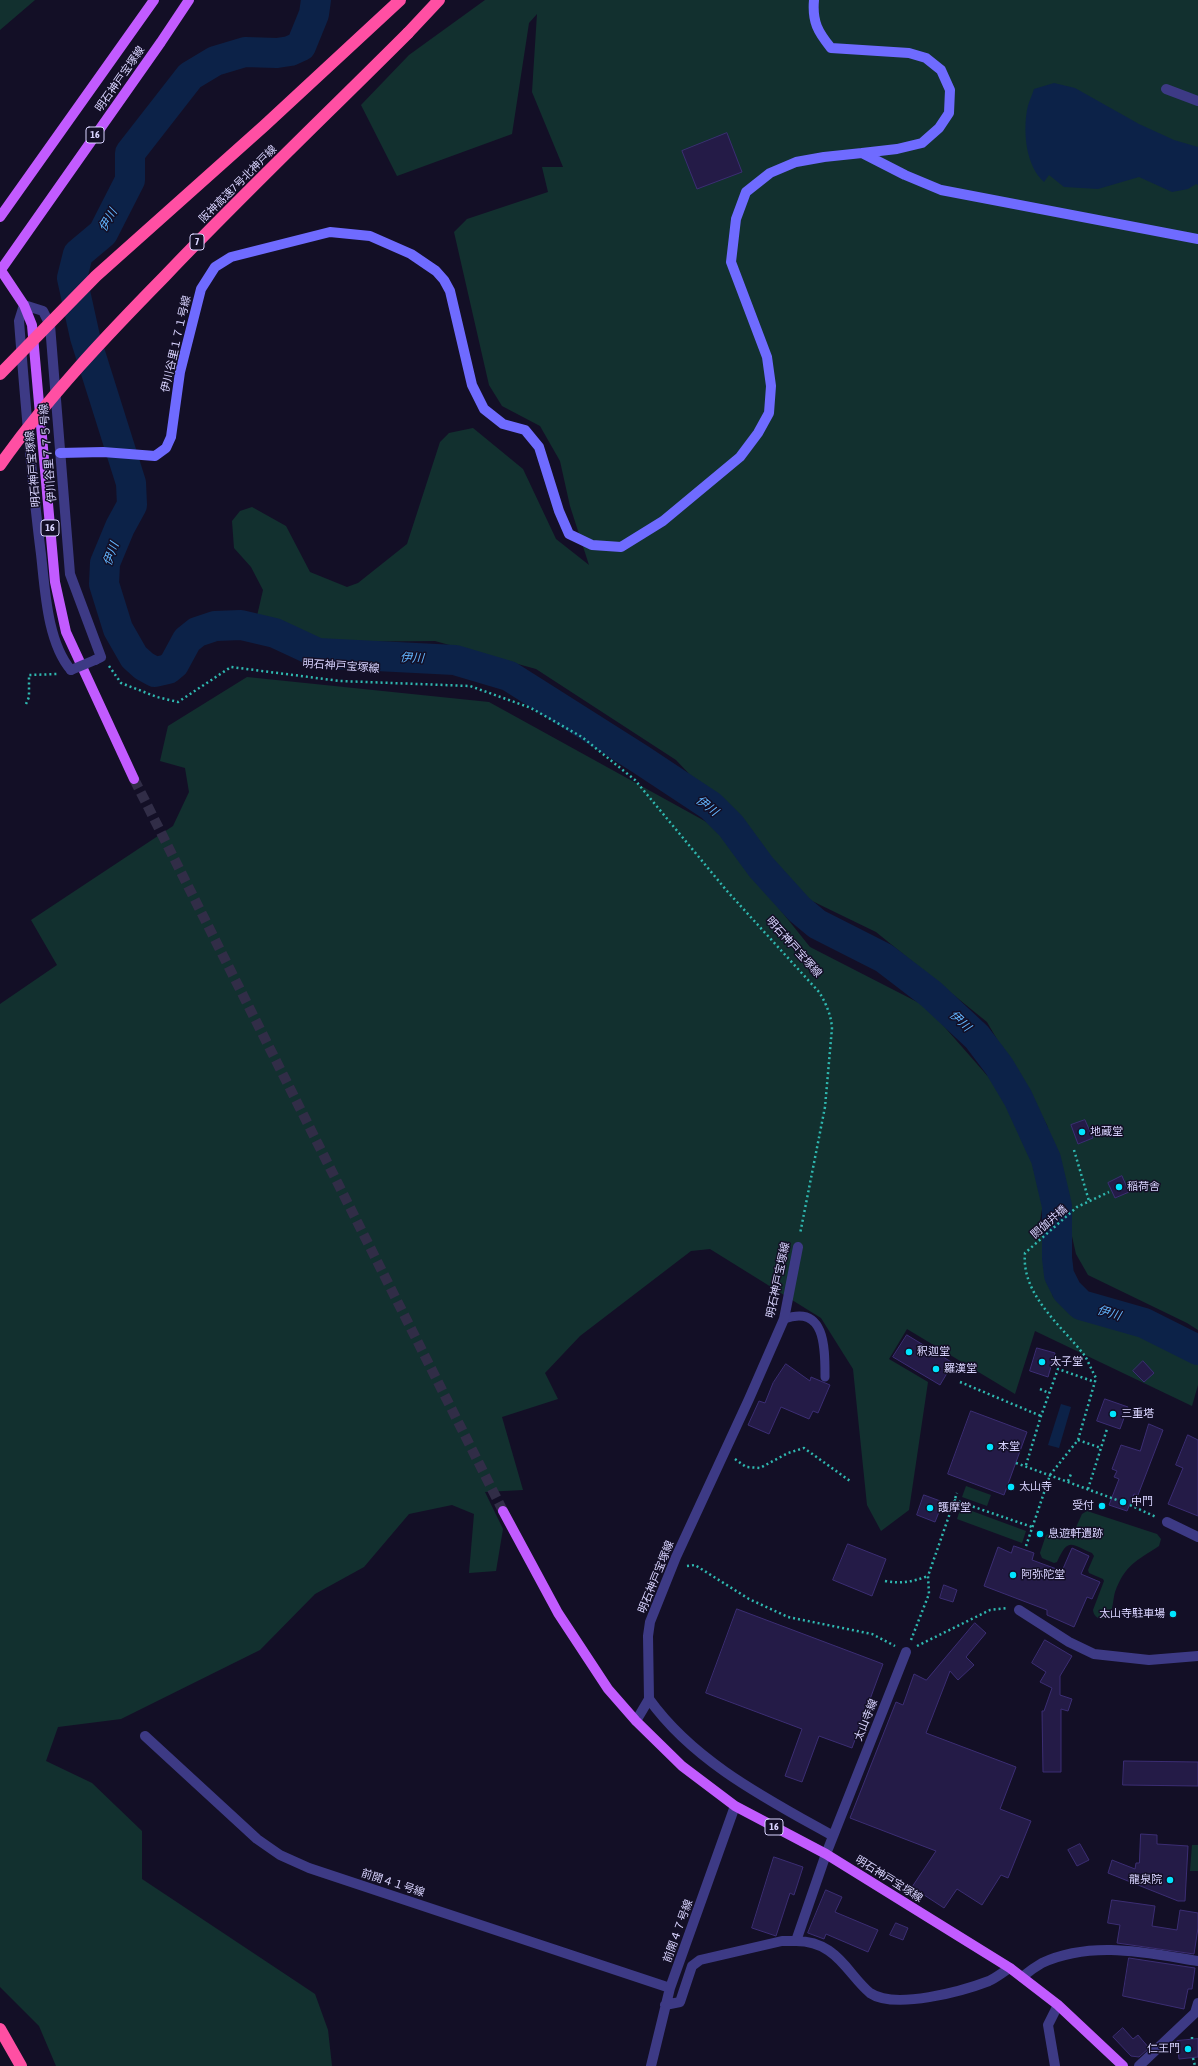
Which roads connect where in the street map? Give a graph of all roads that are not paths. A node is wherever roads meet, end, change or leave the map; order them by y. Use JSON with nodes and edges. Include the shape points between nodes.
{"nodes":[{"id":1,"x":154,"y":0,"type":"edge"},
{"id":2,"x":189,"y":0,"type":"edge"},
{"id":3,"x":400,"y":0,"type":"edge"},
{"id":4,"x":439,"y":0,"type":"edge"},
{"id":5,"x":814,"y":0,"type":"edge"},
{"id":6,"x":1166,"y":89,"type":"dead end"},
{"id":7,"x":1198,"y":101,"type":"edge"},
{"id":8,"x":862,"y":153,"type":"junction"},
{"id":9,"x":0,"y":217,"type":"edge"},
{"id":10,"x":1198,"y":239,"type":"edge"},
{"id":11,"x":0,"y":270,"type":"edge"},
{"id":12,"x":24,"y":305,"type":"junction"},
{"id":13,"x":0,"y":374,"type":"edge"},
{"id":14,"x":60,"y":453,"type":"junction"},
{"id":15,"x":0,"y":464,"type":"edge"},
{"id":16,"x":134,"y":779,"type":"tunnel mouth"},
{"id":17,"x":798,"y":1247,"type":"road end"},
{"id":18,"x":784,"y":1319,"type":"junction"},
{"id":19,"x":825,"y":1378,"type":"dead end"},
{"id":20,"x":503,"y":1511,"type":"tunnel mouth"},
{"id":21,"x":1167,"y":1522,"type":"road end"},
{"id":22,"x":1198,"y":1537,"type":"edge"},
{"id":23,"x":1019,"y":1610,"type":"road end"},
{"id":24,"x":906,"y":1652,"type":"road end"},
{"id":25,"x":1198,"y":1656,"type":"edge"},
{"id":26,"x":649,"y":1699,"type":"junction"},
{"id":27,"x":636,"y":1720,"type":"junction"},
{"id":28,"x":146,"y":1736,"type":"dead end"},
{"id":29,"x":735,"y":1806,"type":"junction"},
{"id":30,"x":833,"y":1836,"type":"junction"},
{"id":31,"x":826,"y":1854,"type":"junction"},
{"id":32,"x":796,"y":1941,"type":"junction"},
{"id":33,"x":1198,"y":1961,"type":"edge"},
{"id":34,"x":1010,"y":1968,"type":"junction"},
{"id":35,"x":1022,"y":1977,"type":"junction"},
{"id":36,"x":670,"y":1988,"type":"junction"},
{"id":37,"x":1198,"y":2003,"type":"edge"},
{"id":38,"x":665,"y":2005,"type":"junction"},
{"id":39,"x":1058,"y":2005,"type":"junction"},
{"id":40,"x":0,"y":2029,"type":"edge"},
{"id":41,"x":21,"y":2066,"type":"edge"},
{"id":42,"x":651,"y":2066,"type":"edge"},
{"id":43,"x":1055,"y":2066,"type":"edge"},
{"id":44,"x":1123,"y":2066,"type":"edge"},
{"id":45,"x":1139,"y":2066,"type":"edge"}],
"edges":[{"from":1,"to":9,"type":"main road","name":"明石神戸宝塚線"},
{"from":2,"to":11,"type":"main road","name":"明石神戸宝塚線","number":"16"},
{"from":3,"to":13,"type":"highway","bridge":true,"via":[[96,276]]},
{"from":4,"to":15,"type":"highway","name":"阪神高速7号北神戸線","number":"7","bridge":true,"via":[[109,333],[18,439]]},
{"from":5,"to":8,"type":"street","via":[[817,31],[831,48],[909,53],[926,58],[942,70],[950,90],[949,113],[939,128],[922,142],[897,149]]},
{"from":6,"to":7,"type":"street"},
{"from":8,"to":10,"type":"street","via":[[941,190]]},
{"from":8,"to":14,"type":"street","name":"伊川谷里１７１号線","via":[[824,156],[796,162],[770,173],[746,192],[736,219],[731,262],[767,357],[771,386],[769,413],[740,457],[663,521],[621,547],[592,545],[569,534],[539,447],[525,430],[503,424],[484,409],[472,385],[450,292],[444,280],[436,271],[411,254],[370,236],[330,232],[231,257],[215,267],[201,289],[180,372],[171,437],[166,448],[155,456],[103,452]]},
{"from":11,"to":12,"type":"main road","name":"明石神戸宝塚線","number":"16"},
{"from":12,"to":14,"type":"street","name":"伊川谷里７７５号線","via":[[43,311],[50,325]]},
{"from":12,"to":14,"type":"street","name":"伊川谷里７７５号線","bridge":true,"via":[[19,321],[33,497],[48,615],[62,660],[71,670],[98,658],[70,574]]},
{"from":12,"to":16,"type":"main road","name":"明石神戸宝塚線","number":"16","via":[[32,325],[56,582],[66,632]]},
{"from":17,"to":18,"type":"street","name":"明石神戸宝塚線"},
{"from":18,"to":19,"type":"lane","via":[[797,1314],[809,1318],[819,1328],[825,1345]]},
{"from":18,"to":26,"type":"street","name":"明石神戸宝塚線","via":[[650,1622]]},
{"from":20,"to":27,"type":"main road","name":"明石神戸宝塚線","number":"16","via":[[558,1613],[608,1689]]},
{"from":21,"to":22,"type":"street"},
{"from":23,"to":25,"type":"street","via":[[1069,1642],[1094,1654],[1149,1660]]},
{"from":24,"to":30,"type":"street","name":"太山寺線"},
{"from":26,"to":27,"type":"street"},
{"from":26,"to":30,"type":"street","via":[[662,1717],[705,1756],[760,1795]]},
{"from":27,"to":29,"type":"main road","name":"明石神戸宝塚線","number":"16","via":[[682,1766]]},
{"from":28,"to":36,"type":"street","name":"前開４１号線","via":[[257,1839],[280,1855],[310,1868]]},
{"from":29,"to":31,"type":"main road","name":"明石神戸宝塚線","number":"16"},
{"from":29,"to":36,"type":"street","name":"前開４７号線"},
{"from":30,"to":31,"type":"street","name":"太山寺線"},
{"from":31,"to":32,"type":"street","name":"太山寺線"},
{"from":31,"to":34,"type":"main road","name":"明石神戸宝塚線","number":"16"},
{"from":32,"to":34,"type":"street","via":[[822,1945],[841,1960],[870,1993],[885,1999],[904,2000],[954,1991],[990,1980]]},
{"from":32,"to":38,"type":"street","via":[[782,1941],[700,1960],[692,1966],[680,2002]]},
{"from":33,"to":35,"type":"street","via":[[1095,1949],[1042,1963]]},
{"from":34,"to":35,"type":"main road","name":"明石神戸宝塚線","number":"16"},
{"from":35,"to":39,"type":"main road","name":"明石神戸宝塚線","number":"16"},
{"from":36,"to":38,"type":"street","name":"前開４７号線"},
{"from":37,"to":45,"type":"street","via":[[1195,2013]]},
{"from":38,"to":42,"type":"street","name":"前開４７号線"},
{"from":39,"to":43,"type":"street","via":[[1048,2026]]},
{"from":39,"to":44,"type":"main road","name":"明石神戸宝塚線","number":"16"},
{"from":40,"to":41,"type":"highway"}]}
